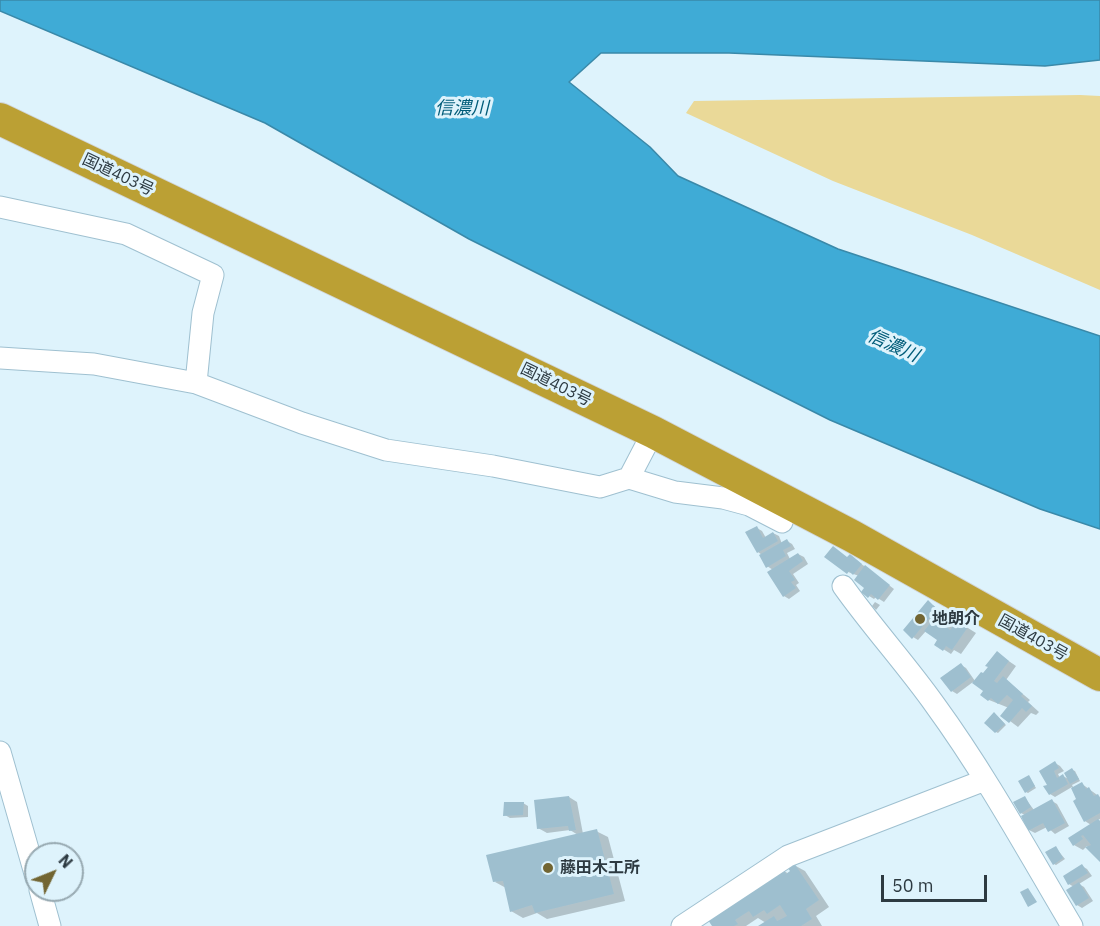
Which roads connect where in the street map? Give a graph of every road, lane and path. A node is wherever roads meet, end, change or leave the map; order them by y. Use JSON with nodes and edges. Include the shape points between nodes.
{"nodes":[{"id":1,"x":0,"y":119,"type":"edge"},
{"id":2,"x":0,"y":207,"type":"edge"},
{"id":3,"x":0,"y":358,"type":"edge"},
{"id":4,"x":196,"y":383,"type":"junction"},
{"id":5,"x":653,"y":432,"type":"junction"},
{"id":6,"x":629,"y":478,"type":"junction"},
{"id":7,"x":782,"y":522,"type":"dead end"},
{"id":8,"x":843,"y":586,"type":"dead end"},
{"id":9,"x":1100,"y":675,"type":"edge"},
{"id":10,"x":0,"y":752,"type":"edge"},
{"id":11,"x":985,"y":780,"type":"junction"},
{"id":12,"x":26,"y":842,"type":"edge"},
{"id":13,"x":43,"y":902,"type":"edge"},
{"id":14,"x":50,"y":926,"type":"edge"},
{"id":15,"x":682,"y":926,"type":"edge"},
{"id":16,"x":1072,"y":926,"type":"edge"}],
"edges":[{"from":1,"to":5,"type":"highway","name":"国道403号"},
{"from":2,"to":4,"type":"street","via":[[126,234],[213,275],[203,314]]},
{"from":3,"to":4,"type":"street","via":[[94,364]]},
{"from":4,"to":6,"type":"street","via":[[386,450],[600,487]]},
{"from":5,"to":6,"type":"street"},
{"from":5,"to":9,"type":"highway","name":"国道403号","via":[[852,536]]},
{"from":6,"to":7,"type":"street","via":[[675,492],[749,505]]},
{"from":8,"to":11,"type":"street","via":[[935,704]]},
{"from":10,"to":12,"type":"street"},
{"from":11,"to":15,"type":"street","via":[[788,856]]},
{"from":11,"to":16,"type":"street"},
{"from":13,"to":14,"type":"street"}]}
